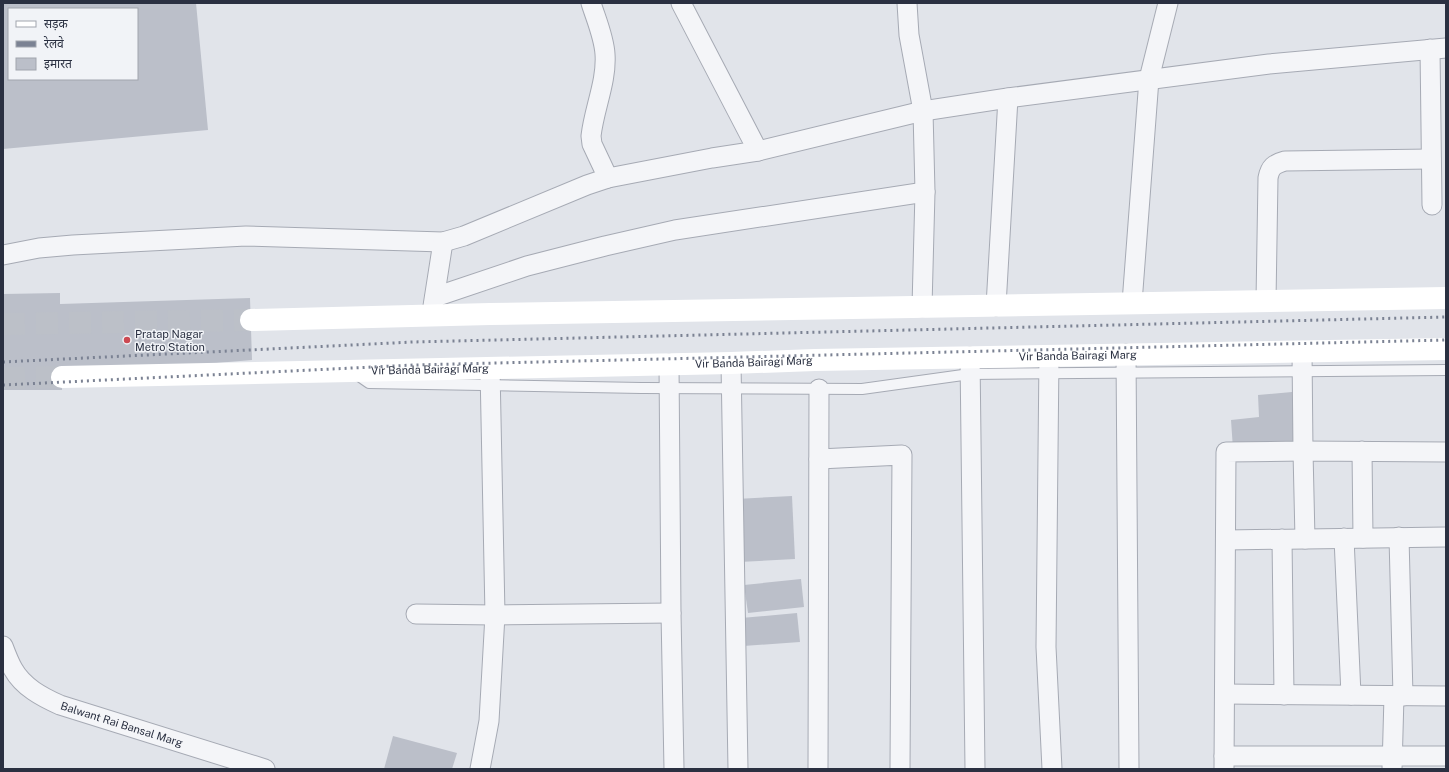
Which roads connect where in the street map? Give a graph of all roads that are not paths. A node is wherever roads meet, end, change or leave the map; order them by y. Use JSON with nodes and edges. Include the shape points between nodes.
{"nodes":[{"id":1,"x":590,"y":3,"type":"edge"},
{"id":2,"x":680,"y":3,"type":"edge"},
{"id":3,"x":907,"y":3,"type":"edge"},
{"id":4,"x":1168,"y":3,"type":"edge"},
{"id":5,"x":1438,"y":49,"type":"edge"},
{"id":6,"x":1149,"y":79,"type":"junction"},
{"id":7,"x":1008,"y":98,"type":"junction"},
{"id":8,"x":923,"y":111,"type":"junction"},
{"id":9,"x":758,"y":151,"type":"junction"},
{"id":10,"x":1431,"y":159,"type":"junction"},
{"id":11,"x":608,"y":178,"type":"junction"},
{"id":12,"x":925,"y":192,"type":"junction"},
{"id":13,"x":1432,"y":205,"type":"dead end"},
{"id":14,"x":443,"y":242,"type":"junction"},
{"id":15,"x":3,"y":255,"type":"edge"},
{"id":16,"x":1446,"y":298,"type":"edge"},
{"id":17,"x":1266,"y":301,"type":"junction"},
{"id":18,"x":1132,"y":303,"type":"junction"},
{"id":19,"x":433,"y":306,"type":"junction"},
{"id":20,"x":996,"y":306,"type":"junction"},
{"id":21,"x":922,"y":307,"type":"junction"},
{"id":22,"x":251,"y":320,"type":"tunnel mouth"},
{"id":23,"x":1446,"y":349,"type":"edge"},
{"id":24,"x":1302,"y":362,"type":"junction"},
{"id":25,"x":731,"y":363,"type":"junction"},
{"id":26,"x":669,"y":364,"type":"junction"},
{"id":27,"x":1126,"y":364,"type":"junction"},
{"id":28,"x":1048,"y":365,"type":"junction"},
{"id":29,"x":970,"y":366,"type":"junction"},
{"id":30,"x":1446,"y":370,"type":"edge"},
{"id":31,"x":62,"y":377,"type":"tunnel mouth"},
{"id":32,"x":491,"y":377,"type":"junction"},
{"id":33,"x":669,"y":388,"type":"junction"},
{"id":34,"x":731,"y":388,"type":"junction"},
{"id":35,"x":819,"y":389,"type":"junction"},
{"id":36,"x":1303,"y":451,"type":"junction"},
{"id":37,"x":1362,"y":452,"type":"junction"},
{"id":38,"x":1446,"y":452,"type":"edge"},
{"id":39,"x":819,"y":459,"type":"junction"},
{"id":40,"x":1399,"y":537,"type":"junction"},
{"id":41,"x":1446,"y":537,"type":"edge"},
{"id":42,"x":1344,"y":538,"type":"junction"},
{"id":43,"x":1363,"y":538,"type":"junction"},
{"id":44,"x":1282,"y":539,"type":"junction"},
{"id":45,"x":1305,"y":539,"type":"junction"},
{"id":46,"x":1226,"y":540,"type":"junction"},
{"id":47,"x":671,"y":613,"type":"junction"},
{"id":48,"x":416,"y":614,"type":"dead end"},
{"id":49,"x":495,"y":615,"type":"junction"},
{"id":50,"x":3,"y":646,"type":"edge"},
{"id":51,"x":1225,"y":694,"type":"junction"},
{"id":52,"x":1284,"y":695,"type":"junction"},
{"id":53,"x":1351,"y":695,"type":"junction"},
{"id":54,"x":1398,"y":696,"type":"junction"},
{"id":55,"x":1446,"y":696,"type":"edge"},
{"id":56,"x":1446,"y":756,"type":"edge"},
{"id":57,"x":1224,"y":762,"type":"edge"},
{"id":58,"x":1392,"y":762,"type":"edge"},
{"id":59,"x":265,"y":769,"type":"edge"},
{"id":60,"x":480,"y":769,"type":"edge"},
{"id":61,"x":674,"y":769,"type":"edge"},
{"id":62,"x":738,"y":769,"type":"edge"},
{"id":63,"x":818,"y":769,"type":"edge"},
{"id":64,"x":900,"y":769,"type":"edge"},
{"id":65,"x":975,"y":769,"type":"edge"},
{"id":66,"x":1052,"y":769,"type":"edge"},
{"id":67,"x":1129,"y":769,"type":"edge"}],
"edges":[{"from":1,"to":11,"type":"street","via":[[603,42],[605,62],[590,136]]},
{"from":2,"to":9,"type":"street"},
{"from":3,"to":8,"type":"street","via":[[909,35]]},
{"from":4,"to":6,"type":"street"},
{"from":5,"to":6,"type":"street","via":[[1269,64]]},
{"from":5,"to":10,"type":"street"},
{"from":6,"to":7,"type":"street"},
{"from":6,"to":18,"type":"street"},
{"from":7,"to":8,"type":"street"},
{"from":7,"to":20,"type":"street"},
{"from":8,"to":9,"type":"street"},
{"from":8,"to":12,"type":"street"},
{"from":9,"to":11,"type":"street"},
{"from":10,"to":13,"type":"street"},
{"from":10,"to":17,"type":"street","via":[[1285,161],[1270,168]]},
{"from":11,"to":14,"type":"street","via":[[464,236]]},
{"from":12,"to":19,"type":"street","via":[[675,230],[605,246],[527,266]]},
{"from":12,"to":21,"type":"street"},
{"from":14,"to":15,"type":"street","via":[[246,236],[73,245]]},
{"from":14,"to":19,"type":"street"},
{"from":16,"to":17,"type":"main road"},
{"from":17,"to":18,"type":"main road"},
{"from":18,"to":20,"type":"main road"},
{"from":19,"to":21,"type":"main road"},
{"from":19,"to":22,"type":"main road"},
{"from":20,"to":21,"type":"main road"},
{"from":23,"to":24,"type":"main road","name":"Vir Banda Bairagi Marg"},
{"from":24,"to":27,"type":"main road","name":"Vir Banda Bairagi Marg"},
{"from":24,"to":30,"type":"lane"},
{"from":24,"to":36,"type":"street"},
{"from":25,"to":26,"type":"main road","name":"Vir Banda Bairagi Marg"},
{"from":25,"to":29,"type":"main road","name":"Vir Banda Bairagi Marg","via":[[823,360]]},
{"from":25,"to":34,"type":"street"},
{"from":26,"to":32,"type":"main road","name":"Vir Banda Bairagi Marg"},
{"from":26,"to":33,"type":"street"},
{"from":27,"to":28,"type":"main road","name":"Vir Banda Bairagi Marg"},
{"from":27,"to":67,"type":"street"},
{"from":28,"to":29,"type":"main road","name":"Vir Banda Bairagi Marg"},
{"from":28,"to":66,"type":"street","via":[[1046,647]]},
{"from":29,"to":35,"type":"lane","via":[[862,389]]},
{"from":29,"to":65,"type":"street"},
{"from":31,"to":32,"type":"main road","name":"Vir Banda Bairagi Marg","via":[[352,371]]},
{"from":32,"to":33,"type":"lane"},
{"from":32,"to":49,"type":"street"},
{"from":33,"to":34,"type":"lane"},
{"from":33,"to":47,"type":"street"},
{"from":34,"to":35,"type":"lane"},
{"from":34,"to":62,"type":"street"},
{"from":35,"to":39,"type":"street"},
{"from":36,"to":37,"type":"street"},
{"from":36,"to":45,"type":"street"},
{"from":36,"to":46,"type":"street","via":[[1226,452]]},
{"from":37,"to":38,"type":"street"},
{"from":37,"to":43,"type":"street"},
{"from":39,"to":63,"type":"street"},
{"from":39,"to":64,"type":"street","via":[[902,455]]},
{"from":40,"to":41,"type":"street"},
{"from":40,"to":43,"type":"street"},
{"from":40,"to":54,"type":"street"},
{"from":42,"to":43,"type":"street"},
{"from":42,"to":45,"type":"street"},
{"from":42,"to":53,"type":"street"},
{"from":44,"to":45,"type":"street"},
{"from":44,"to":46,"type":"street"},
{"from":44,"to":52,"type":"street"},
{"from":46,"to":51,"type":"street"},
{"from":47,"to":49,"type":"street"},
{"from":47,"to":61,"type":"street"},
{"from":48,"to":49,"type":"street"},
{"from":49,"to":60,"type":"street","via":[[489,721]]},
{"from":50,"to":59,"type":"street","name":"Balwant Rai Bansal Marg","via":[[14,671],[25,684],[41,696],[60,705]]},
{"from":51,"to":52,"type":"street"},
{"from":51,"to":57,"type":"street"},
{"from":52,"to":53,"type":"street"},
{"from":53,"to":54,"type":"street"},
{"from":54,"to":55,"type":"street"},
{"from":54,"to":58,"type":"street"},
{"from":56,"to":58,"type":"street"},
{"from":57,"to":58,"type":"street"}]}
